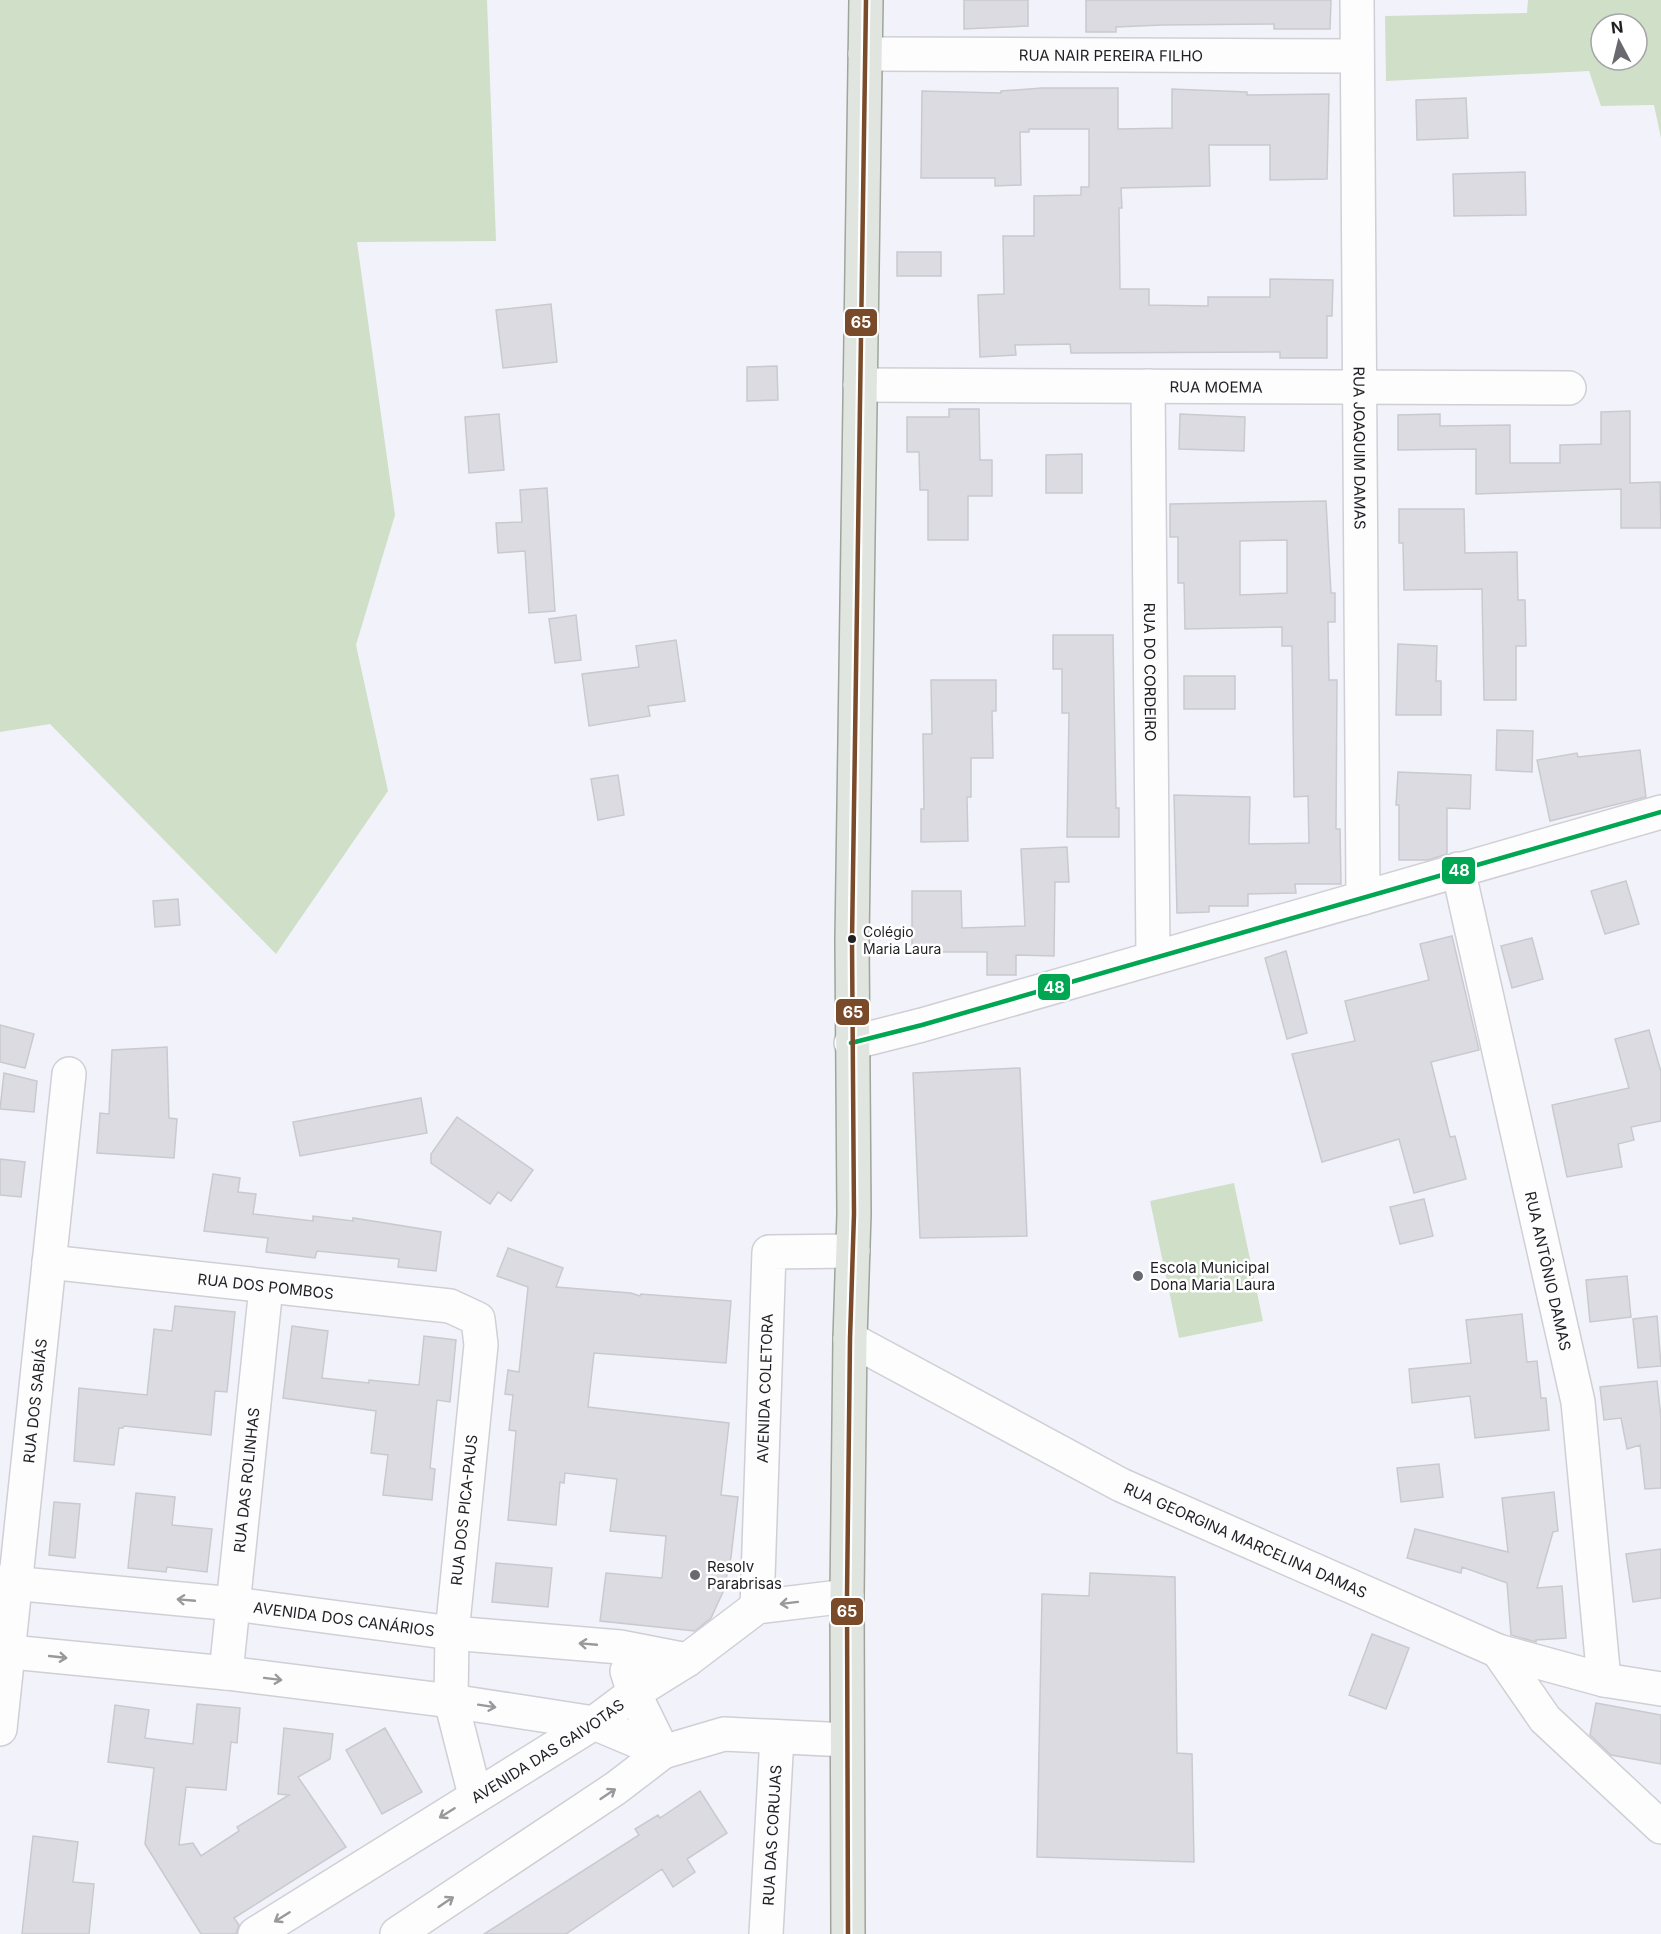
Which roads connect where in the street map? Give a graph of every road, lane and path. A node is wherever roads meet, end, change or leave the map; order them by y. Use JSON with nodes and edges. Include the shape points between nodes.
{"nodes":[{"id":1,"x":866,"y":0,"type":"edge"},
{"id":2,"x":1357,"y":0,"type":"edge"},
{"id":3,"x":865,"y":54,"type":"junction"},
{"id":4,"x":1357,"y":56,"type":"junction"},
{"id":5,"x":860,"y":385,"type":"junction"},
{"id":6,"x":1148,"y":386,"type":"junction"},
{"id":7,"x":1360,"y":387,"type":"junction"},
{"id":8,"x":1569,"y":388,"type":"dead end"},
{"id":9,"x":1661,"y":812,"type":"edge"},
{"id":10,"x":1458,"y":869,"type":"junction"},
{"id":11,"x":1363,"y":898,"type":"junction"},
{"id":12,"x":1153,"y":958,"type":"junction"},
{"id":13,"x":851,"y":1043,"type":"junction"},
{"id":14,"x":69,"y":1074,"type":"dead end"},
{"id":15,"x":853,"y":1251,"type":"junction"},
{"id":16,"x":49,"y":1262,"type":"junction"},
{"id":17,"x":266,"y":1287,"type":"junction"},
{"id":18,"x":478,"y":1319,"type":"joint"},
{"id":19,"x":850,"y":1339,"type":"junction"},
{"id":20,"x":7,"y":1583,"type":"edge"},
{"id":21,"x":847,"y":1596,"type":"junction"},
{"id":22,"x":234,"y":1604,"type":"junction"},
{"id":23,"x":757,"y":1607,"type":"junction"},
{"id":24,"x":452,"y":1633,"type":"junction"},
{"id":25,"x":620,"y":1647,"type":"junction"},
{"id":26,"x":1498,"y":1651,"type":"junction"},
{"id":27,"x":3,"y":1652,"type":"edge"},
{"id":28,"x":687,"y":1660,"type":"junction"},
{"id":29,"x":226,"y":1673,"type":"junction"},
{"id":30,"x":1604,"y":1680,"type":"junction"},
{"id":31,"x":1661,"y":1689,"type":"edge"},
{"id":32,"x":634,"y":1693,"type":"junction"},
{"id":33,"x":451,"y":1701,"type":"junction"},
{"id":34,"x":594,"y":1723,"type":"junction"},
{"id":35,"x":0,"y":1729,"type":"edge"},
{"id":36,"x":777,"y":1737,"type":"junction"},
{"id":37,"x":847,"y":1740,"type":"junction"},
{"id":38,"x":663,"y":1752,"type":"junction"},
{"id":39,"x":475,"y":1795,"type":"junction"},
{"id":40,"x":1661,"y":1827,"type":"edge"},
{"id":41,"x":255,"y":1934,"type":"edge"},
{"id":42,"x":397,"y":1934,"type":"edge"},
{"id":43,"x":766,"y":1934,"type":"edge"},
{"id":44,"x":848,"y":1934,"type":"edge"}],
"edges":[{"from":1,"to":3,"type":"main road"},
{"from":2,"to":4,"type":"street","name":"RUA JOAQUIM DAMAS"},
{"from":3,"to":4,"type":"street","name":"RUA NAIR PEREIRA FILHO"},
{"from":3,"to":5,"type":"main road"},
{"from":4,"to":7,"type":"street","name":"RUA JOAQUIM DAMAS"},
{"from":5,"to":6,"type":"street","name":"RUA MOEMA"},
{"from":5,"to":13,"type":"main road"},
{"from":6,"to":7,"type":"street","name":"RUA MOEMA"},
{"from":6,"to":12,"type":"street","name":"RUA DO CORDEIRO"},
{"from":7,"to":8,"type":"street","name":"RUA MOEMA"},
{"from":7,"to":11,"type":"street","name":"RUA JOAQUIM DAMAS"},
{"from":9,"to":10,"type":"street"},
{"from":10,"to":11,"type":"street"},
{"from":10,"to":30,"type":"street","name":"RUA ANTÔNIO DAMAS","via":[[1578,1402]]},
{"from":11,"to":12,"type":"street"},
{"from":12,"to":13,"type":"street"},
{"from":13,"to":15,"type":"main road"},
{"from":14,"to":16,"type":"street","name":"RUA DOS SABIÁS"},
{"from":15,"to":19,"type":"main road"},
{"from":15,"to":23,"type":"street","name":"AVENIDA COLETORA","via":[[769,1252]]},
{"from":16,"to":17,"type":"street","name":"RUA DOS POMBOS"},
{"from":16,"to":20,"type":"street","name":"RUA DOS SABIÁS"},
{"from":17,"to":18,"type":"street","name":"RUA DOS POMBOS","via":[[450,1306]]},
{"from":17,"to":22,"type":"street","name":"RUA DAS ROLINHAS"},
{"from":18,"to":24,"type":"street","name":"RUA DOS PICA-PAUS","via":[[481,1345]]},
{"from":19,"to":21,"type":"main road"},
{"from":19,"to":26,"type":"street","name":"RUA GEORGINA MARCELINA DAMAS","via":[[1121,1485]]},
{"from":22,"to":20,"type":"street","name":"AVENIDA DOS CANÁRIOS","one_way":true},
{"from":20,"to":27,"type":"street","name":"RUA DOS SABIÁS"},
{"from":21,"to":23,"type":"street","one_way":true},
{"from":21,"to":37,"type":"main road"},
{"from":22,"to":24,"type":"street","name":"AVENIDA DOS CANÁRIOS"},
{"from":22,"to":29,"type":"street","name":"RUA DAS ROLINHAS"},
{"from":23,"to":28,"type":"street","name":"AVENIDA DAS GAIVOTAS"},
{"from":25,"to":24,"type":"street","name":"AVENIDA DOS CANÁRIOS","one_way":true},
{"from":24,"to":33,"type":"street","name":"RUA DOS PICA-PAUS"},
{"from":25,"to":28,"type":"street","name":"AVENIDA DOS CANÁRIOS"},
{"from":25,"to":32,"type":"street"},
{"from":26,"to":30,"type":"street","name":"RUA GEORGINA MARCELINA DAMAS"},
{"from":26,"to":40,"type":"street","via":[[1545,1719]]},
{"from":27,"to":29,"type":"street","one_way":true},
{"from":27,"to":35,"type":"street","name":"RUA DOS SABIÁS"},
{"from":28,"to":32,"type":"street","name":"AVENIDA DAS GAIVOTAS"},
{"from":29,"to":33,"type":"street","one_way":true},
{"from":30,"to":31,"type":"street","name":"RUA GEORGINA MARCELINA DAMAS"},
{"from":32,"to":34,"type":"street","name":"AVENIDA DAS GAIVOTAS"},
{"from":32,"to":38,"type":"street"},
{"from":33,"to":34,"type":"street","one_way":true},
{"from":33,"to":39,"type":"street","name":"RUA DOS PICA-PAUS"},
{"from":34,"to":38,"type":"street"},
{"from":34,"to":39,"type":"street","name":"AVENIDA DAS GAIVOTAS"},
{"from":36,"to":37,"type":"street"},
{"from":36,"to":38,"type":"street","via":[[724,1734]]},
{"from":36,"to":43,"type":"street","name":"RUA DAS CORUJAS"},
{"from":37,"to":44,"type":"main road"},
{"from":42,"to":38,"type":"street","one_way":true,"via":[[616,1788]]},
{"from":39,"to":41,"type":"street","name":"AVENIDA DAS GAIVOTAS","one_way":true}]}
